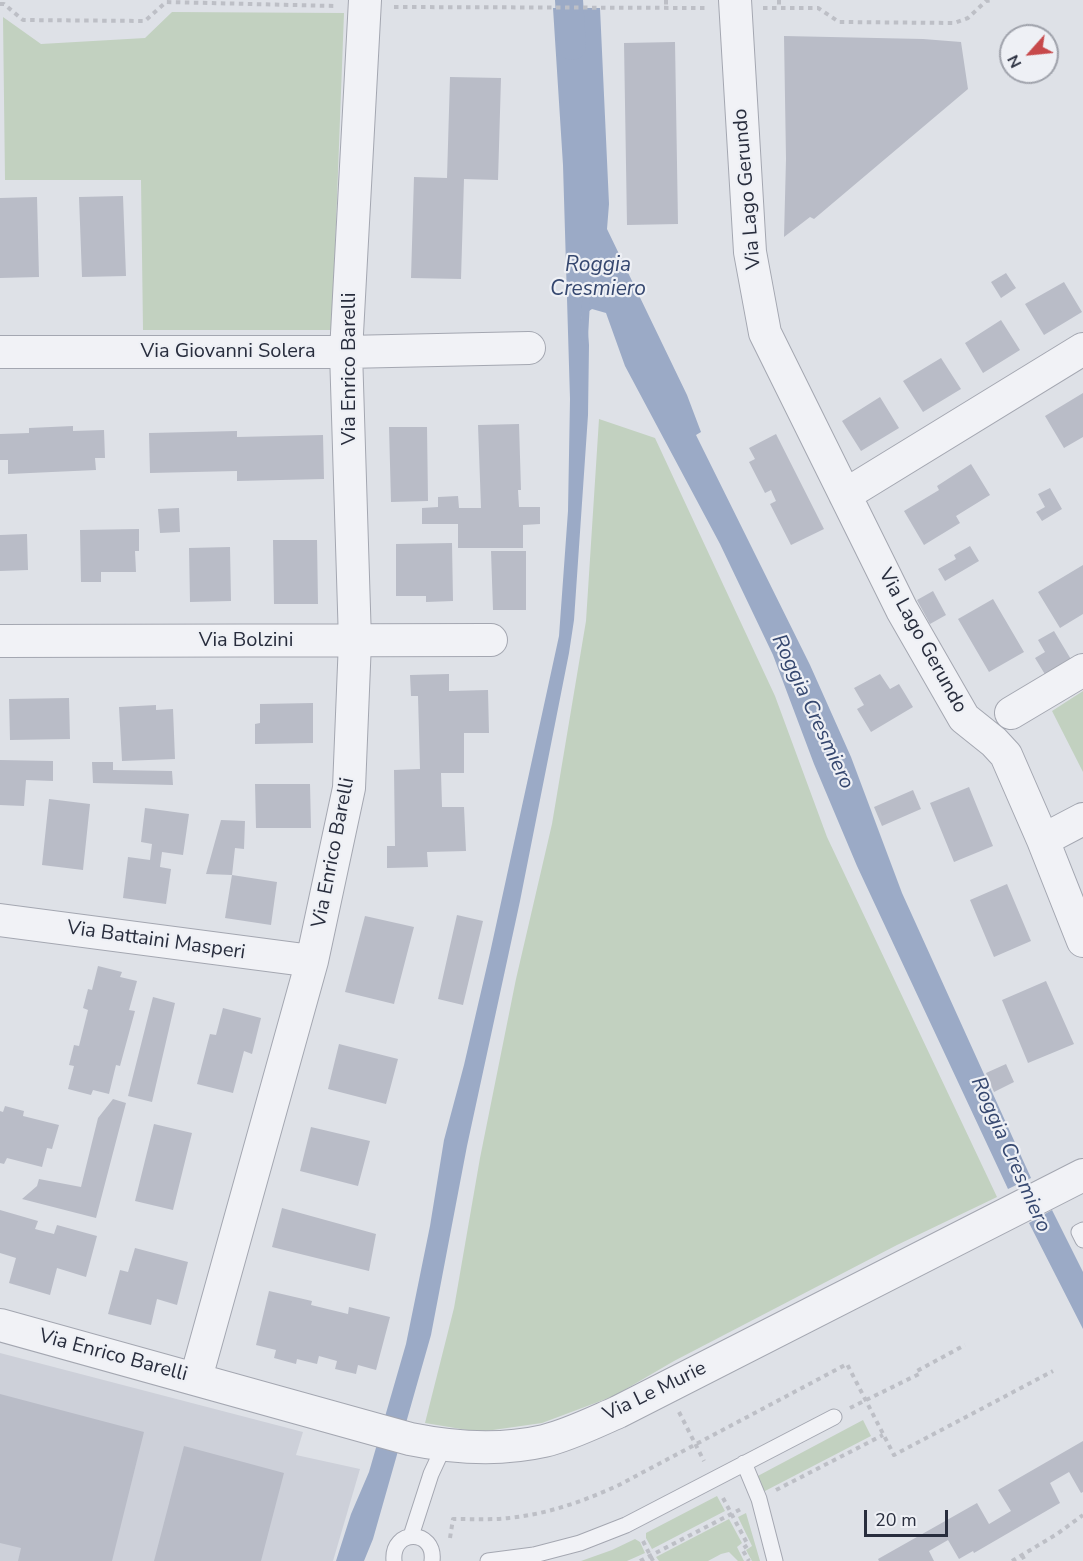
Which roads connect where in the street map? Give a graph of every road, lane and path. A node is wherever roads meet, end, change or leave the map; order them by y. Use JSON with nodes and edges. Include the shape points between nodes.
{"nodes":[{"id":1,"x":666,"y":0,"type":"edge"},
{"id":2,"x":779,"y":0,"type":"edge"},
{"id":3,"x":993,"y":0,"type":"edge"},
{"id":4,"x":365,"y":3,"type":"edge"},
{"id":5,"x":0,"y":4,"type":"edge"},
{"id":6,"x":735,"y":4,"type":"edge"},
{"id":7,"x":779,"y":7,"type":"junction"},
{"id":8,"x":666,"y":8,"type":"junction"},
{"id":9,"x":529,"y":348,"type":"dead end"},
{"id":10,"x":1083,"y":349,"type":"edge"},
{"id":11,"x":0,"y":352,"type":"edge"},
{"id":12,"x":346,"y":352,"type":"junction"},
{"id":13,"x":845,"y":495,"type":"junction"},
{"id":14,"x":491,"y":640,"type":"dead end"},
{"id":15,"x":0,"y":641,"type":"edge"},
{"id":16,"x":355,"y":641,"type":"junction"},
{"id":17,"x":1083,"y":670,"type":"edge"},
{"id":18,"x":1011,"y":713,"type":"dead end"},
{"id":19,"x":1083,"y":819,"type":"edge"},
{"id":20,"x":1043,"y":840,"type":"junction"},
{"id":21,"x":0,"y":920,"type":"edge"},
{"id":22,"x":1083,"y":941,"type":"edge"},
{"id":23,"x":312,"y":961,"type":"junction"},
{"id":24,"x":1083,"y":1175,"type":"edge"},
{"id":25,"x":1083,"y":1230,"type":"edge"},
{"id":26,"x":1083,"y":1240,"type":"edge"},
{"id":27,"x":0,"y":1325,"type":"edge"},
{"id":28,"x":965,"y":1345,"type":"dead end"},
{"id":29,"x":196,"y":1378,"type":"junction"},
{"id":30,"x":834,"y":1417,"type":"joint"},
{"id":31,"x":444,"y":1446,"type":"junction"},
{"id":32,"x":744,"y":1464,"type":"junction"},
{"id":33,"x":1083,"y":1515,"type":"edge"},
{"id":34,"x":411,"y":1536,"type":"junction"},
{"id":35,"x":1022,"y":1556,"type":"junction"},
{"id":36,"x":394,"y":1561,"type":"edge"},
{"id":37,"x":432,"y":1561,"type":"edge"},
{"id":38,"x":488,"y":1561,"type":"edge"},
{"id":39,"x":775,"y":1561,"type":"edge"},
{"id":40,"x":1012,"y":1561,"type":"edge"},
{"id":41,"x":1025,"y":1561,"type":"edge"}],
"edges":[{"from":1,"to":8,"type":"path"},
{"from":2,"to":7,"type":"path"},
{"from":3,"to":7,"type":"path","via":[[954,23],[839,22],[818,8]]},
{"from":4,"to":5,"type":"path","via":[[166,2],[145,21],[23,20]]},
{"from":4,"to":8,"type":"path"},
{"from":4,"to":12,"type":"street","name":"Via Enrico Barelli"},
{"from":6,"to":7,"type":"path"},
{"from":6,"to":8,"type":"path"},
{"from":6,"to":13,"type":"street","name":"Via Lago Gerundo","via":[[750,252],[765,333]]},
{"from":9,"to":12,"type":"street","name":"Via Giovanni Solera"},
{"from":10,"to":13,"type":"street"},
{"from":11,"to":12,"type":"street","name":"Via Giovanni Solera"},
{"from":12,"to":16,"type":"street","name":"Via Enrico Barelli"},
{"from":13,"to":20,"type":"street","name":"Via Lago Gerundo","via":[[902,609],[964,718],[1006,755]]},
{"from":14,"to":16,"type":"street","name":"Via Bolzini"},
{"from":15,"to":16,"type":"street","name":"Via Bolzini"},
{"from":16,"to":23,"type":"street","name":"Via Enrico Barelli","via":[[349,788]]},
{"from":17,"to":18,"type":"street"},
{"from":19,"to":20,"type":"street"},
{"from":20,"to":22,"type":"street","name":"Via Lago Gerundo"},
{"from":21,"to":23,"type":"street","name":"Via Battaini Masperi"},
{"from":23,"to":29,"type":"street","name":"Via Enrico Barelli"},
{"from":24,"to":31,"type":"street","name":"Via Le Murie","via":[[608,1416],[547,1441],[510,1447]]},
{"from":25,"to":26,"type":"lane","via":[[1079,1232]]},
{"from":27,"to":29,"type":"street","name":"Via Enrico Barelli"},
{"from":28,"to":30,"type":"path","via":[[917,1371],[919,1374]]},
{"from":29,"to":31,"type":"street","name":"Via Le Murie"},
{"from":30,"to":32,"type":"lane"},
{"from":31,"to":34,"type":"lane","via":[[430,1474]]},
{"from":32,"to":38,"type":"lane","via":[[626,1525],[534,1555]]},
{"from":32,"to":39,"type":"lane","via":[[759,1499]]},
{"from":33,"to":35,"type":"path"},
{"from":34,"to":36,"type":"lane","via":[[395,1547]]},
{"from":34,"to":37,"type":"lane","via":[[428,1543]]},
{"from":35,"to":40,"type":"path"},
{"from":35,"to":41,"type":"path"}]}
